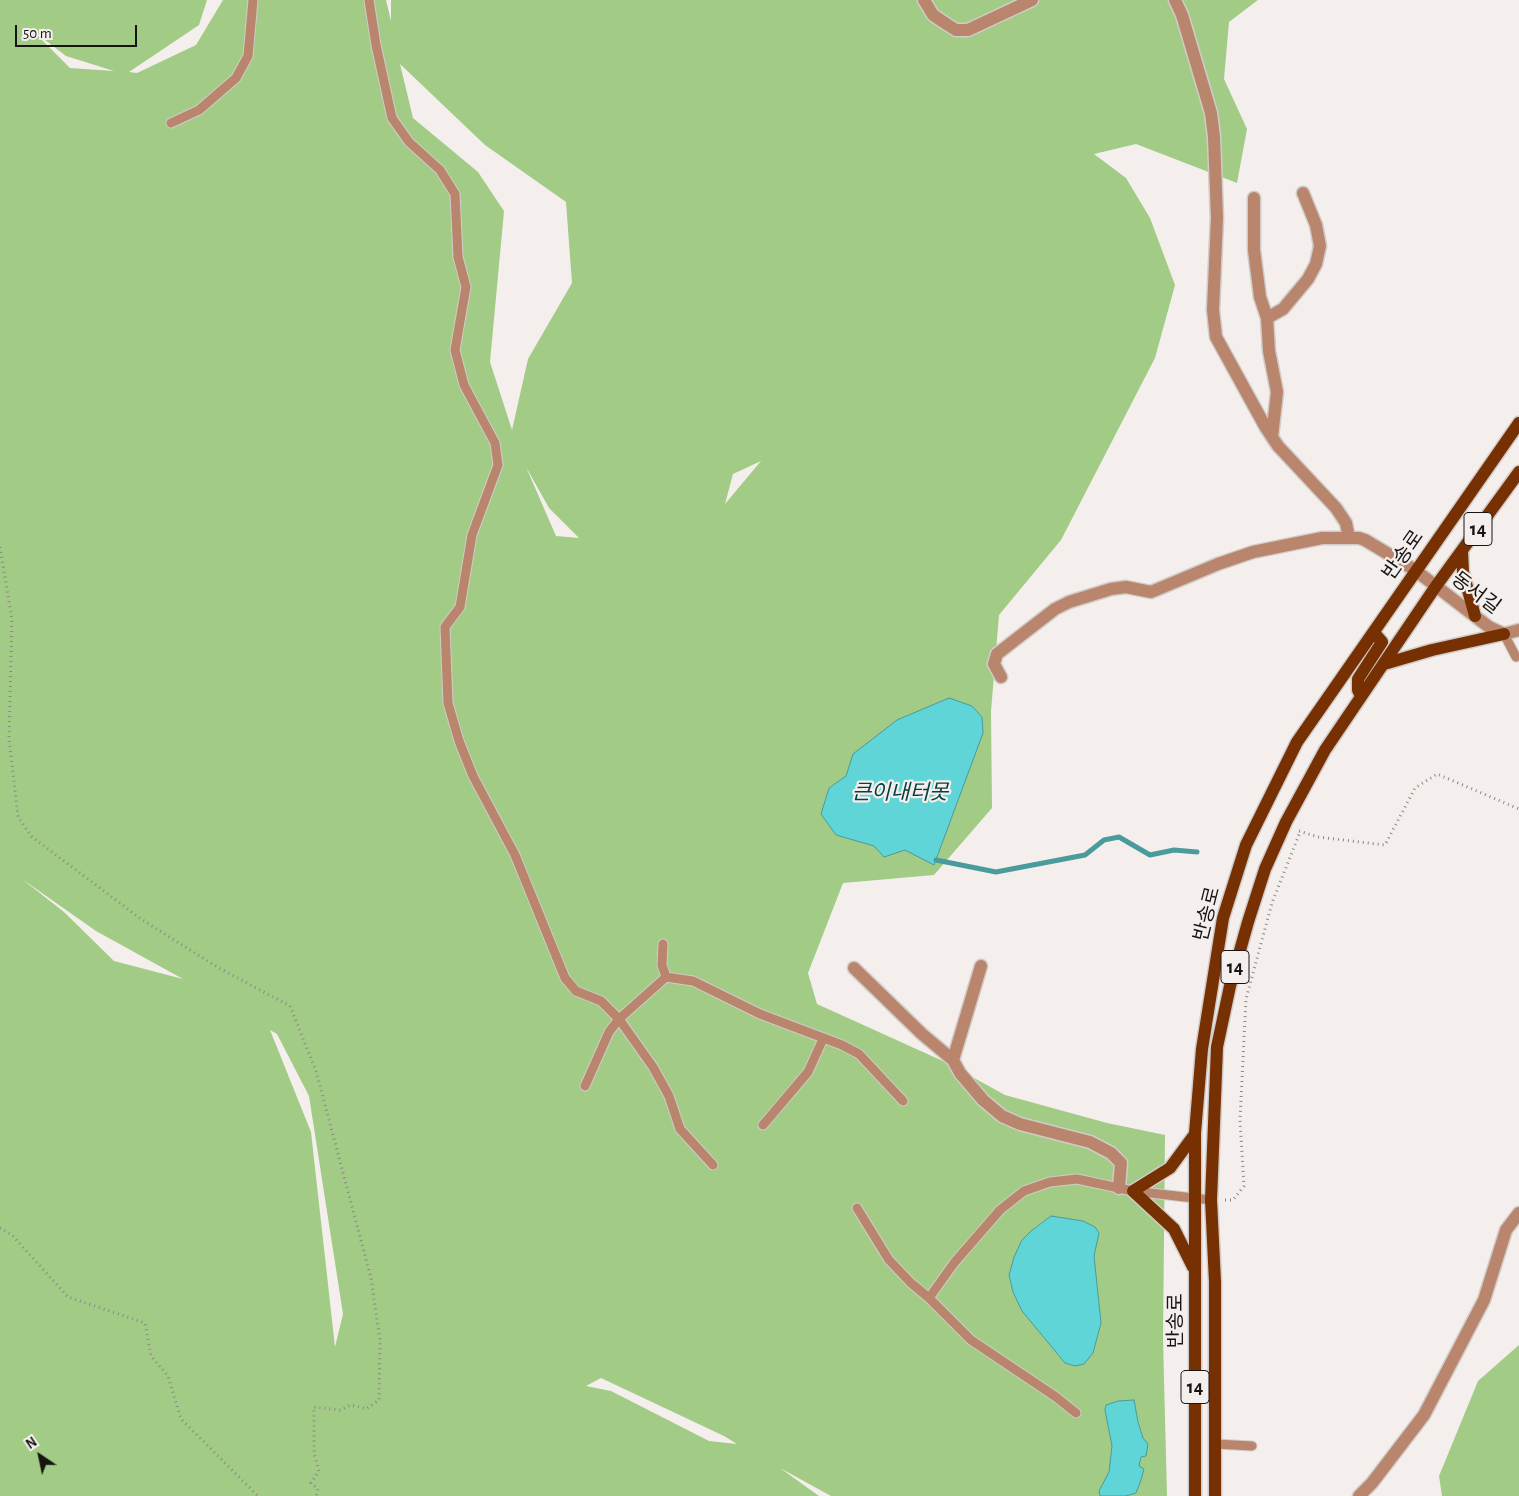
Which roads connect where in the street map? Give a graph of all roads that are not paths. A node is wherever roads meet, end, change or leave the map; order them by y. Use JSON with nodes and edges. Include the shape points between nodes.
{"nodes":[{"id":1,"x":253,"y":0,"type":"edge"},
{"id":2,"x":369,"y":0,"type":"edge"},
{"id":3,"x":924,"y":0,"type":"edge"},
{"id":4,"x":1032,"y":0,"type":"edge"},
{"id":5,"x":1175,"y":0,"type":"edge"},
{"id":6,"x":171,"y":123,"type":"dead end"},
{"id":7,"x":1302,"y":193,"type":"dead end"},
{"id":8,"x":1254,"y":198,"type":"dead end"},
{"id":9,"x":1267,"y":318,"type":"junction"},
{"id":10,"x":1519,"y":423,"type":"edge"},
{"id":11,"x":1272,"y":437,"type":"junction"},
{"id":12,"x":1519,"y":472,"type":"edge"},
{"id":13,"x":1350,"y":538,"type":"junction"},
{"id":14,"x":1462,"y":551,"type":"junction"},
{"id":15,"x":1415,"y":570,"type":"junction"},
{"id":16,"x":1436,"y":586,"type":"junction"},
{"id":17,"x":1475,"y":616,"type":"junction"},
{"id":18,"x":1519,"y":630,"type":"edge"},
{"id":19,"x":1504,"y":634,"type":"junction"},
{"id":20,"x":1370,"y":637,"type":"junction"},
{"id":21,"x":1516,"y":657,"type":"dead end"},
{"id":22,"x":1384,"y":664,"type":"junction"},
{"id":23,"x":1001,"y":677,"type":"dead end"},
{"id":24,"x":1361,"y":696,"type":"junction"},
{"id":25,"x":663,"y":944,"type":"dead end"},
{"id":26,"x":981,"y":966,"type":"dead end"},
{"id":27,"x":854,"y":968,"type":"dead end"},
{"id":28,"x":666,"y":977,"type":"junction"},
{"id":29,"x":619,"y":1019,"type":"junction"},
{"id":30,"x":823,"y":1039,"type":"junction"},
{"id":31,"x":953,"y":1060,"type":"junction"},
{"id":32,"x":585,"y":1086,"type":"dead end"},
{"id":33,"x":903,"y":1101,"type":"dead end"},
{"id":34,"x":763,"y":1125,"type":"dead end"},
{"id":35,"x":1195,"y":1133,"type":"junction"},
{"id":36,"x":713,"y":1165,"type":"dead end"},
{"id":37,"x":1119,"y":1188,"type":"junction"},
{"id":38,"x":1133,"y":1191,"type":"junction"},
{"id":39,"x":1195,"y":1200,"type":"junction"},
{"id":40,"x":1212,"y":1200,"type":"junction"},
{"id":41,"x":857,"y":1208,"type":"dead end"},
{"id":42,"x":1519,"y":1213,"type":"edge"},
{"id":43,"x":1195,"y":1272,"type":"junction"},
{"id":44,"x":930,"y":1298,"type":"junction"},
{"id":45,"x":1076,"y":1413,"type":"dead end"},
{"id":46,"x":1216,"y":1444,"type":"junction"},
{"id":47,"x":1252,"y":1446,"type":"dead end"},
{"id":48,"x":1195,"y":1496,"type":"edge"},
{"id":49,"x":1215,"y":1496,"type":"edge"},
{"id":50,"x":1359,"y":1496,"type":"edge"}],
"edges":[{"from":1,"to":6,"type":"lane","via":[[248,56],[236,78],[199,110]]},
{"from":2,"to":29,"type":"lane","via":[[392,118],[410,142],[440,170],[455,194],[458,258],[466,287],[456,350],[464,385],[495,443],[498,464],[472,535],[460,607],[445,627],[448,703],[473,776],[516,855],[565,978],[576,991],[601,1002]]},
{"from":3,"to":4,"type":"street","via":[[933,15],[956,30],[968,30]]},
{"from":5,"to":11,"type":"street","via":[[1211,113],[1214,137],[1217,218],[1213,310],[1216,336]]},
{"from":7,"to":9,"type":"street","via":[[1310,208],[1320,246],[1316,264],[1283,309]]},
{"from":8,"to":9,"type":"street","via":[[1254,250],[1260,296]]},
{"from":9,"to":11,"type":"street","via":[[1277,392]]},
{"from":10,"to":15,"type":"main road","name":"반송로","number":"14"},
{"from":11,"to":13,"type":"street","via":[[1336,508],[1346,523]]},
{"from":12,"to":14,"type":"main road","name":"반송로","number":"14"},
{"from":13,"to":15,"type":"street","name":"동서길","via":[[1365,540]]},
{"from":13,"to":23,"type":"street","name":"동서길","via":[[1322,538],[1253,552],[1151,592],[1126,587],[1080,598],[1055,610],[997,654],[994,664]]},
{"from":14,"to":16,"type":"main road","name":"반송로","number":"14"},
{"from":14,"to":17,"type":"main road","via":[[1463,572]]},
{"from":15,"to":16,"type":"street","name":"동서길"},
{"from":15,"to":20,"type":"main road","name":"반송로","number":"14"},
{"from":16,"to":17,"type":"street","name":"동서길"},
{"from":16,"to":22,"type":"main road","name":"반송로","number":"14"},
{"from":17,"to":19,"type":"street","name":"동서길"},
{"from":18,"to":19,"type":"street","name":"동서길"},
{"from":19,"to":21,"type":"lane"},
{"from":19,"to":22,"type":"main road"},
{"from":20,"to":24,"type":"main road","via":[[1376,635],[1382,642],[1358,679]]},
{"from":20,"to":35,"type":"main road","name":"반송로","number":"14","via":[[1297,742],[1246,844],[1223,918],[1202,1050]]},
{"from":22,"to":24,"type":"main road","name":"반송로","number":"14"},
{"from":24,"to":40,"type":"main road","name":"반송로","number":"14","via":[[1325,750],[1286,822],[1265,869],[1248,922],[1218,1046]]},
{"from":25,"to":28,"type":"lane","via":[[662,965]]},
{"from":26,"to":31,"type":"street"},
{"from":27,"to":31,"type":"street"},
{"from":28,"to":29,"type":"lane"},
{"from":28,"to":30,"type":"lane","via":[[693,981],[760,1014]]},
{"from":29,"to":32,"type":"lane","via":[[609,1032]]},
{"from":29,"to":36,"type":"lane","via":[[653,1067],[669,1096],[680,1129]]},
{"from":30,"to":33,"type":"lane","via":[[842,1044],[859,1054]]},
{"from":30,"to":34,"type":"lane","via":[[808,1072]]},
{"from":31,"to":37,"type":"street","via":[[983,1100],[1002,1116],[1020,1124],[1090,1142],[1112,1153],[1121,1163]]},
{"from":35,"to":38,"type":"main road","via":[[1170,1168]]},
{"from":35,"to":39,"type":"main road","name":"반송로","number":"14"},
{"from":37,"to":38,"type":"lane"},
{"from":37,"to":44,"type":"lane","via":[[1077,1179],[1050,1182],[1024,1191],[1000,1210]]},
{"from":38,"to":39,"type":"lane"},
{"from":38,"to":43,"type":"main road","via":[[1174,1229]]},
{"from":39,"to":40,"type":"lane"},
{"from":39,"to":43,"type":"main road","name":"반송로","number":"14"},
{"from":40,"to":46,"type":"main road","name":"반송로","number":"14"},
{"from":41,"to":44,"type":"lane","via":[[889,1260]]},
{"from":42,"to":50,"type":"street","via":[[1506,1230],[1484,1300],[1424,1415]]},
{"from":43,"to":48,"type":"main road","name":"반송로","number":"14"},
{"from":44,"to":45,"type":"lane","via":[[971,1340]]},
{"from":46,"to":47,"type":"lane"},
{"from":46,"to":49,"type":"main road","name":"반송로","number":"14"}]}
